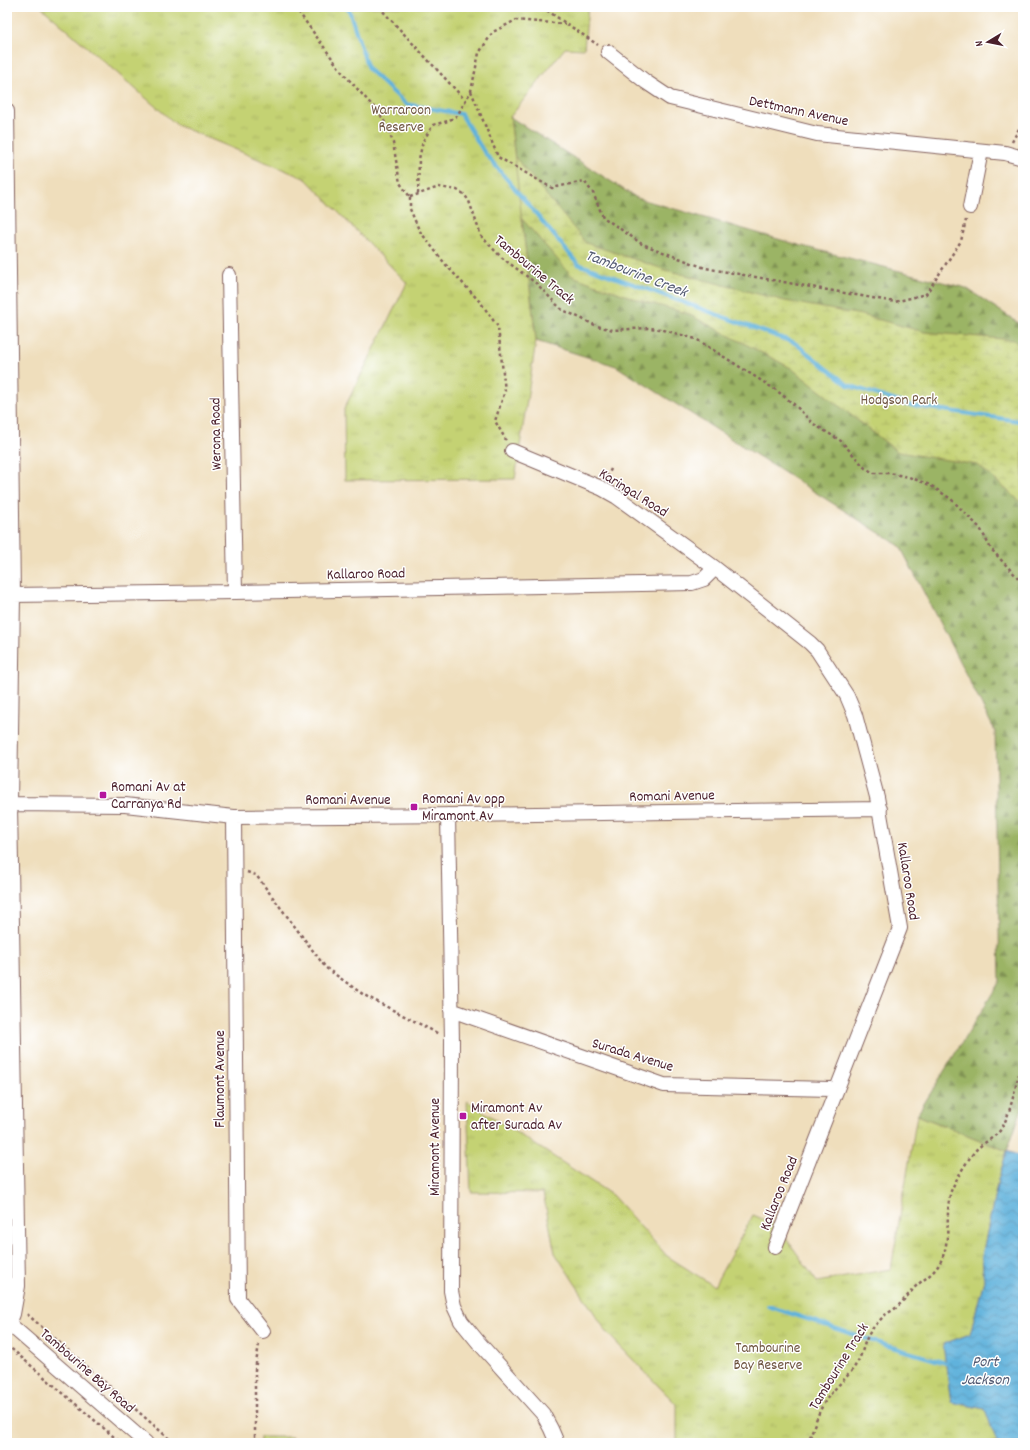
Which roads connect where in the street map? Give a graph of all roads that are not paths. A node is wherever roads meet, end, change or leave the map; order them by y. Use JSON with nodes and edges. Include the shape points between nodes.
{"nodes":[{"id":1,"x":608,"y":52,"type":"road end"},
{"id":2,"x":7,"y":111,"type":"edge"},
{"id":3,"x":981,"y":151,"type":"junction"},
{"id":4,"x":1023,"y":158,"type":"edge"},
{"id":5,"x":970,"y":207,"type":"road end"},
{"id":6,"x":230,"y":275,"type":"dead end"},
{"id":7,"x":512,"y":451,"type":"road end"},
{"id":8,"x":715,"y":568,"type":"junction"},
{"id":9,"x":728,"y":578,"type":"joint"},
{"id":10,"x":235,"y":592,"type":"junction"},
{"id":11,"x":13,"y":595,"type":"junction"},
{"id":12,"x":9,"y":737,"type":"edge"},
{"id":13,"x":10,"y":804,"type":"junction"},
{"id":14,"x":880,"y":809,"type":"junction"},
{"id":15,"x":448,"y":815,"type":"junction"},
{"id":16,"x":234,"y":817,"type":"junction"},
{"id":17,"x":451,"y":1010,"type":"junction"},
{"id":18,"x":836,"y":1091,"type":"junction"},
{"id":19,"x":775,"y":1247,"type":"dead end"},
{"id":20,"x":8,"y":1323,"type":"edge"},
{"id":21,"x":263,"y":1331,"type":"road end"},
{"id":22,"x":146,"y":1443,"type":"edge"},
{"id":23,"x":557,"y":1443,"type":"edge"}],
"edges":[{"from":1,"to":3,"type":"street","name":"Dettmann Avenue","via":[[670,98],[817,134]]},
{"from":2,"to":11,"type":"street"},
{"from":3,"to":4,"type":"street","name":"Dettmann Avenue","via":[[1007,153]]},
{"from":3,"to":5,"type":"street"},
{"from":6,"to":10,"type":"street","name":"Werona Road"},
{"from":7,"to":8,"type":"street","name":"Karingal Road","via":[[601,488]]},
{"from":8,"to":9,"type":"street","name":"Karingal Road"},
{"from":8,"to":10,"type":"street","name":"Kallaroo Road","via":[[704,579],[692,584]]},
{"from":9,"to":14,"type":"street","name":"Kallaroo Road","via":[[810,643],[824,660],[847,696],[855,715]]},
{"from":10,"to":11,"type":"street","name":"Kallaroo Road"},
{"from":11,"to":12,"type":"street"},
{"from":12,"to":13,"type":"street"},
{"from":13,"to":16,"type":"street","name":"Romani Avenue","via":[[125,805]]},
{"from":13,"to":20,"type":"street","via":[[18,1286],[13,1314]]},
{"from":14,"to":15,"type":"street","name":"Romani Avenue"},
{"from":14,"to":18,"type":"street","name":"Kallaroo Road","via":[[900,928]]},
{"from":15,"to":16,"type":"street","name":"Romani Avenue"},
{"from":15,"to":17,"type":"street","name":"Miramont Avenue"},
{"from":16,"to":21,"type":"street","name":"Flaumont Avenue","via":[[238,1299]]},
{"from":17,"to":18,"type":"street","name":"Surada Avenue","via":[[664,1085]]},
{"from":17,"to":23,"type":"street","name":"Miramont Avenue","via":[[450,1257],[454,1306],[461,1321],[479,1343],[543,1414]]},
{"from":18,"to":19,"type":"street","name":"Kallaroo Road"},
{"from":20,"to":22,"type":"street","name":"Tambourine Bay Road"}]}
